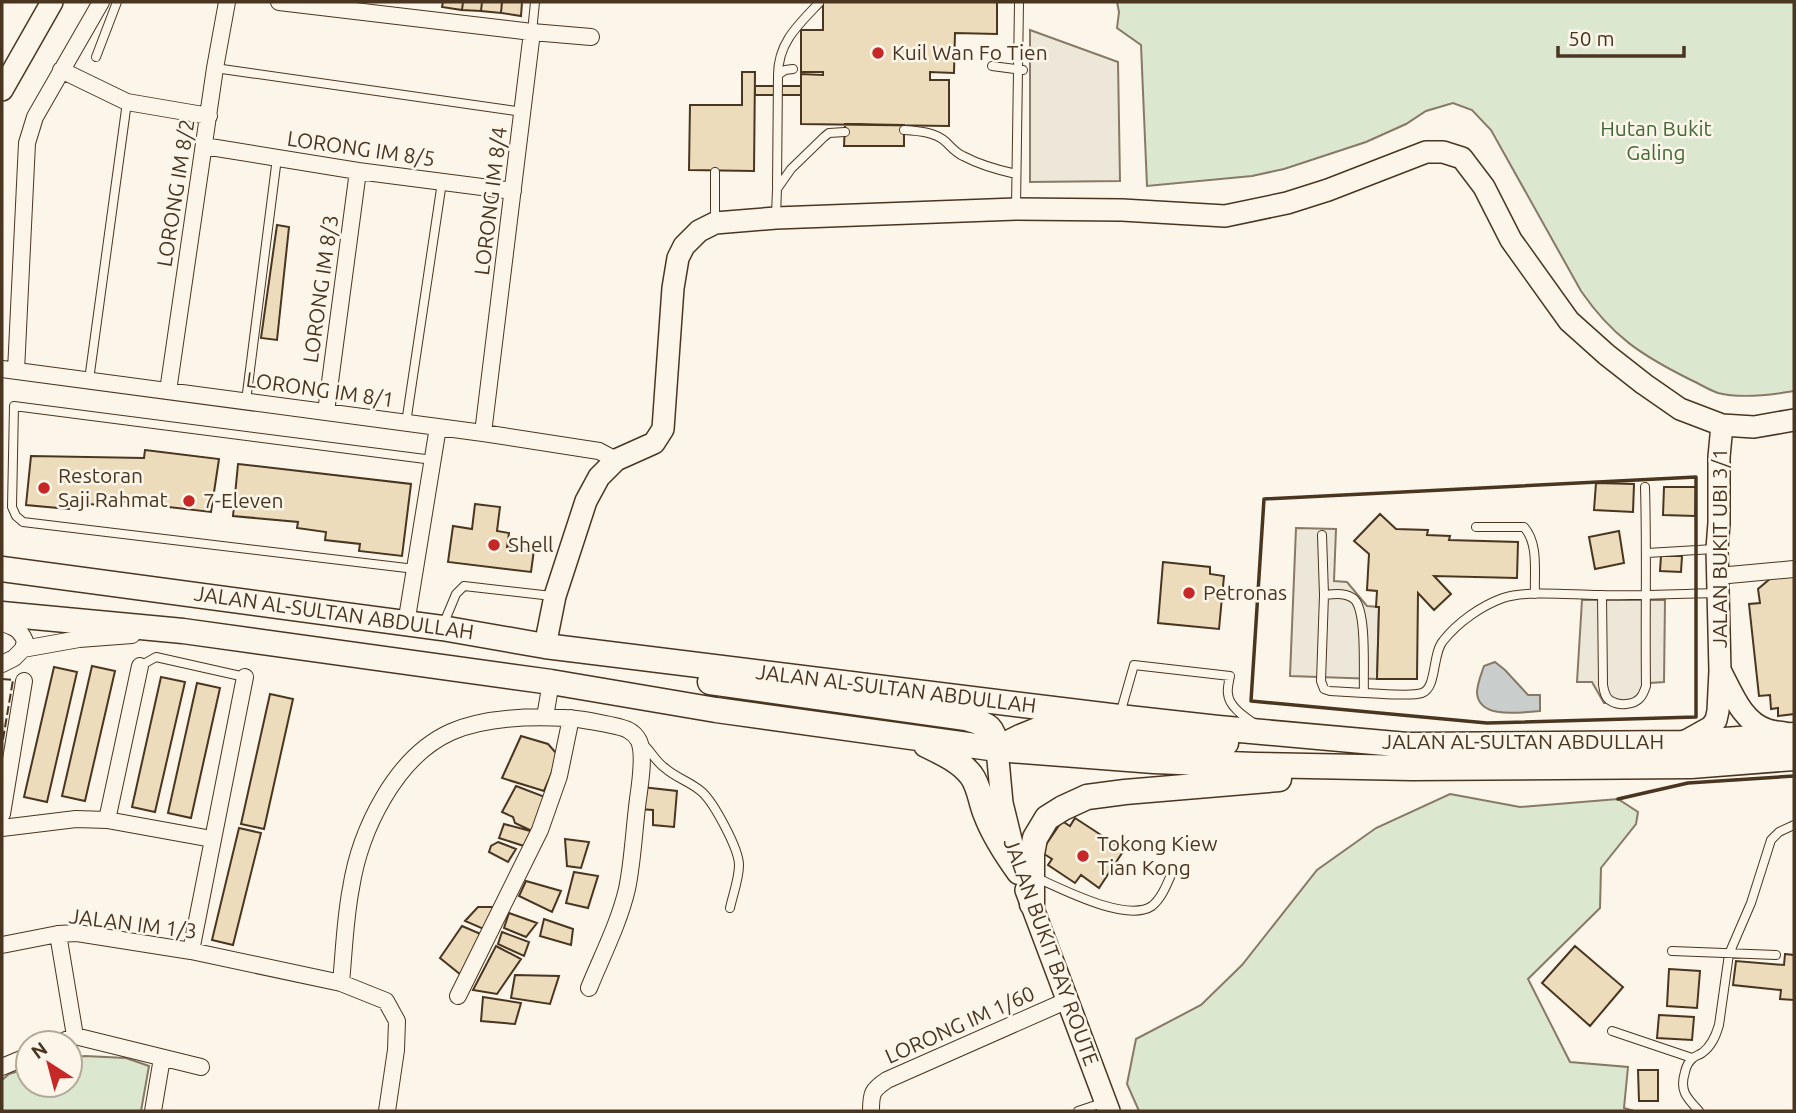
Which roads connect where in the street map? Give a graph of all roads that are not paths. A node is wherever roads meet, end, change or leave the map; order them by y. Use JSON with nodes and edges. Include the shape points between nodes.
{"nodes":[{"id":1,"x":52,"y":2,"type":"edge"},
{"id":2,"x":101,"y":2,"type":"edge"},
{"id":3,"x":117,"y":2,"type":"edge"},
{"id":4,"x":227,"y":2,"type":"edge"},
{"id":5,"x":279,"y":2,"type":"edge"},
{"id":6,"x":535,"y":2,"type":"edge"},
{"id":7,"x":1019,"y":2,"type":"edge"},
{"id":8,"x":819,"y":4,"type":"dead end"},
{"id":9,"x":532,"y":32,"type":"junction"},
{"id":10,"x":592,"y":37,"type":"dead end"},
{"id":11,"x":96,"y":57,"type":"dead end"},
{"id":12,"x":18,"y":60,"type":"junction"},
{"id":13,"x":992,"y":66,"type":"dead end"},
{"id":14,"x":215,"y":68,"type":"junction"},
{"id":15,"x":793,"y":69,"type":"dead end"},
{"id":16,"x":61,"y":70,"type":"junction"},
{"id":17,"x":1021,"y":70,"type":"junction"},
{"id":18,"x":778,"y":75,"type":"junction"},
{"id":19,"x":2,"y":77,"type":"edge"},
{"id":20,"x":2,"y":90,"type":"edge"},
{"id":21,"x":127,"y":102,"type":"junction"},
{"id":22,"x":523,"y":112,"type":"junction"},
{"id":23,"x":209,"y":116,"type":"junction"},
{"id":24,"x":904,"y":130,"type":"dead end"},
{"id":25,"x":845,"y":132,"type":"dead end"},
{"id":26,"x":204,"y":146,"type":"junction"},
{"id":27,"x":276,"y":158,"type":"junction"},
{"id":28,"x":358,"y":171,"type":"junction"},
{"id":29,"x":715,"y":172,"type":"dead end"},
{"id":30,"x":1016,"y":174,"type":"junction"},
{"id":31,"x":442,"y":182,"type":"junction"},
{"id":32,"x":777,"y":189,"type":"junction"},
{"id":33,"x":513,"y":191,"type":"junction"},
{"id":34,"x":1016,"y":209,"type":"junction"},
{"id":35,"x":776,"y":218,"type":"junction"},
{"id":36,"x":715,"y":222,"type":"junction"},
{"id":37,"x":9,"y":370,"type":"edge"},
{"id":38,"x":89,"y":380,"type":"junction"},
{"id":39,"x":168,"y":391,"type":"junction"},
{"id":40,"x":246,"y":401,"type":"junction"},
{"id":41,"x":326,"y":412,"type":"junction"},
{"id":42,"x":1794,"y":420,"type":"edge"},
{"id":43,"x":406,"y":423,"type":"junction"},
{"id":44,"x":1722,"y":425,"type":"junction"},
{"id":45,"x":438,"y":427,"type":"junction"},
{"id":46,"x":483,"y":433,"type":"junction"},
{"id":47,"x":433,"y":460,"type":"junction"},
{"id":48,"x":617,"y":460,"type":"junction"},
{"id":49,"x":1645,"y":487,"type":"dead end"},
{"id":50,"x":1476,"y":527,"type":"dead end"},
{"id":51,"x":1322,"y":535,"type":"dead end"},
{"id":52,"x":1717,"y":549,"type":"junction"},
{"id":53,"x":1647,"y":553,"type":"junction"},
{"id":54,"x":2,"y":569,"type":"edge"},
{"id":55,"x":415,"y":569,"type":"junction"},
{"id":56,"x":1794,"y":569,"type":"edge"},
{"id":57,"x":1718,"y":585,"type":"junction"},
{"id":58,"x":1535,"y":594,"type":"junction"},
{"id":59,"x":1645,"y":594,"type":"junction"},
{"id":60,"x":1324,"y":595,"type":"junction"},
{"id":61,"x":1602,"y":595,"type":"junction"},
{"id":62,"x":555,"y":596,"type":"junction"},
{"id":63,"x":2,"y":614,"type":"edge"},
{"id":64,"x":2,"y":623,"type":"edge"},
{"id":65,"x":406,"y":624,"type":"junction"},
{"id":66,"x":442,"y":628,"type":"junction"},
{"id":67,"x":183,"y":631,"type":"junction"},
{"id":68,"x":545,"y":646,"type":"junction"},
{"id":69,"x":23,"y":649,"type":"junction"},
{"id":70,"x":2,"y":664,"type":"edge"},
{"id":71,"x":140,"y":666,"type":"joint"},
{"id":72,"x":1720,"y":671,"type":"junction"},
{"id":73,"x":245,"y":677,"type":"joint"},
{"id":74,"x":24,"y":681,"type":"dead end"},
{"id":75,"x":551,"y":682,"type":"junction"},
{"id":76,"x":1364,"y":693,"type":"junction"},
{"id":77,"x":545,"y":717,"type":"junction"},
{"id":78,"x":1119,"y":717,"type":"junction"},
{"id":79,"x":571,"y":718,"type":"junction"},
{"id":80,"x":1265,"y":732,"type":"junction"},
{"id":81,"x":1794,"y":735,"type":"edge"},
{"id":82,"x":911,"y":737,"type":"junction"},
{"id":83,"x":639,"y":739,"type":"junction"},
{"id":84,"x":1682,"y":743,"type":"junction"},
{"id":85,"x":997,"y":749,"type":"junction"},
{"id":86,"x":1410,"y":757,"type":"junction"},
{"id":87,"x":1794,"y":758,"type":"edge"},
{"id":88,"x":2,"y":810,"type":"edge"},
{"id":89,"x":107,"y":820,"type":"junction"},
{"id":90,"x":1794,"y":825,"type":"edge"},
{"id":91,"x":2,"y":828,"type":"edge"},
{"id":92,"x":212,"y":839,"type":"junction"},
{"id":93,"x":1174,"y":868,"type":"dead end"},
{"id":94,"x":1025,"y":874,"type":"junction"},
{"id":95,"x":1032,"y":904,"type":"joint"},
{"id":96,"x":730,"y":908,"type":"dead end"},
{"id":97,"x":58,"y":934,"type":"junction"},
{"id":98,"x":2,"y":945,"type":"edge"},
{"id":99,"x":191,"y":951,"type":"junction"},
{"id":100,"x":1672,"y":951,"type":"dead end"},
{"id":101,"x":1729,"y":954,"type":"junction"},
{"id":102,"x":1776,"y":955,"type":"dead end"},
{"id":103,"x":341,"y":983,"type":"junction"},
{"id":104,"x":589,"y":988,"type":"dead end"},
{"id":105,"x":458,"y":996,"type":"dead end"},
{"id":106,"x":1068,"y":1000,"type":"junction"},
{"id":107,"x":74,"y":1029,"type":"edge"},
{"id":108,"x":1612,"y":1031,"type":"dead end"},
{"id":109,"x":84,"y":1038,"type":"edge"},
{"id":110,"x":162,"y":1058,"type":"junction"},
{"id":111,"x":1692,"y":1058,"type":"junction"},
{"id":112,"x":201,"y":1068,"type":"dead end"},
{"id":113,"x":1107,"y":1107,"type":"edge"},
{"id":114,"x":153,"y":1111,"type":"edge"},
{"id":115,"x":387,"y":1111,"type":"edge"},
{"id":116,"x":871,"y":1111,"type":"edge"},
{"id":117,"x":1078,"y":1111,"type":"edge"},
{"id":118,"x":1699,"y":1111,"type":"edge"}],
"edges":[{"from":1,"to":12,"type":"street"},
{"from":2,"to":16,"type":"street","name":"LORONG IM 8/1"},
{"from":3,"to":11,"type":"lane"},
{"from":4,"to":14,"type":"street","name":"LORONG IM 8/2"},
{"from":5,"to":9,"type":"street"},
{"from":6,"to":9,"type":"lane"},
{"from":7,"to":17,"type":"lane"},
{"from":8,"to":18,"type":"lane","via":[[790,34],[778,61]]},
{"from":9,"to":10,"type":"street"},
{"from":9,"to":22,"type":"street","name":"LORONG IM 8/4"},
{"from":12,"to":19,"type":"street"},
{"from":12,"to":20,"type":"street"},
{"from":13,"to":17,"type":"lane"},
{"from":14,"to":22,"type":"lane"},
{"from":14,"to":23,"type":"street","name":"LORONG IM 8/2"},
{"from":15,"to":18,"type":"lane"},
{"from":16,"to":21,"type":"street"},
{"from":16,"to":37,"type":"street","name":"LORONG IM 8/1","via":[[27,143]]},
{"from":17,"to":30,"type":"lane"},
{"from":18,"to":32,"type":"lane"},
{"from":21,"to":23,"type":"street"},
{"from":21,"to":38,"type":"lane"},
{"from":22,"to":33,"type":"street","name":"LORONG IM 8/4"},
{"from":23,"to":26,"type":"street","name":"LORONG IM 8/2"},
{"from":24,"to":30,"type":"lane","via":[[927,132],[963,156]]},
{"from":25,"to":32,"type":"lane","via":[[824,137]]},
{"from":26,"to":27,"type":"street","name":"LORONG IM 8/5"},
{"from":26,"to":39,"type":"street","name":"LORONG IM 8/2"},
{"from":27,"to":28,"type":"street","name":"LORONG IM 8/5"},
{"from":27,"to":40,"type":"lane"},
{"from":28,"to":31,"type":"street","name":"LORONG IM 8/5"},
{"from":28,"to":41,"type":"street","name":"LORONG IM 8/3"},
{"from":29,"to":36,"type":"lane"},
{"from":30,"to":34,"type":"lane"},
{"from":31,"to":33,"type":"street","name":"LORONG IM 8/5"},
{"from":31,"to":43,"type":"lane"},
{"from":32,"to":35,"type":"lane"},
{"from":33,"to":46,"type":"street","name":"LORONG IM 8/4"},
{"from":34,"to":35,"type":"street"},
{"from":34,"to":44,"type":"street","via":[[1224,216],[1287,203],[1426,152],[1443,152],[1462,158],[1484,187],[1511,240],[1569,321],[1681,410]]},
{"from":35,"to":36,"type":"street"},
{"from":36,"to":48,"type":"street","via":[[699,231],[678,258],[663,429],[653,443]]},
{"from":37,"to":38,"type":"street","name":"LORONG IM 8/1"},
{"from":38,"to":39,"type":"street","name":"LORONG IM 8/1"},
{"from":39,"to":40,"type":"street","name":"LORONG IM 8/1"},
{"from":40,"to":41,"type":"street","name":"LORONG IM 8/1"},
{"from":41,"to":43,"type":"street","name":"LORONG IM 8/1"},
{"from":42,"to":44,"type":"street","via":[[1754,427]]},
{"from":43,"to":45,"type":"street","name":"LORONG IM 8/1"},
{"from":44,"to":52,"type":"street","name":"JALAN BUKIT UBI 3/1"},
{"from":45,"to":46,"type":"street","name":"LORONG IM 8/1"},
{"from":45,"to":47,"type":"street"},
{"from":46,"to":48,"type":"street","name":"LORONG IM 8/1","via":[[598,451]]},
{"from":47,"to":55,"type":"street"},
{"from":47,"to":55,"type":"lane","via":[[14,405],[12,507],[23,522]]},
{"from":48,"to":62,"type":"street","via":[[599,477],[586,500]]},
{"from":49,"to":53,"type":"lane"},
{"from":50,"to":58,"type":"lane","via":[[1524,527],[1534,545]]},
{"from":51,"to":60,"type":"lane"},
{"from":52,"to":53,"type":"lane"},
{"from":52,"to":57,"type":"street","name":"JALAN BUKIT UBI 3/1"},
{"from":53,"to":59,"type":"lane"},
{"from":54,"to":65,"type":"main road","name":"JALAN AL-SULTAN ABDULLAH"},
{"from":55,"to":65,"type":"street"},
{"from":56,"to":57,"type":"street"},
{"from":57,"to":59,"type":"lane"},
{"from":57,"to":72,"type":"street","name":"JALAN BUKIT UBI 3/1"},
{"from":58,"to":61,"type":"lane"},
{"from":58,"to":76,"type":"lane","via":[[1489,604],[1442,641],[1425,692]]},
{"from":59,"to":61,"type":"lane"},
{"from":59,"to":61,"type":"lane","via":[[1646,686],[1641,697],[1622,704],[1605,695],[1603,685]]},
{"from":60,"to":76,"type":"lane","via":[[1345,594],[1355,599],[1361,612]]},
{"from":60,"to":76,"type":"lane","via":[[1321,681],[1330,691]]},
{"from":62,"to":66,"type":"lane","via":[[464,586]]},
{"from":62,"to":68,"type":"street"},
{"from":63,"to":67,"type":"main road","name":"JALAN AL-SULTAN ABDULLAH"},
{"from":64,"to":69,"type":"street","via":[[21,632]]},
{"from":65,"to":66,"type":"main road","name":"JALAN AL-SULTAN ABDULLAH"},
{"from":66,"to":68,"type":"main road","name":"JALAN AL-SULTAN ABDULLAH"},
{"from":67,"to":69,"type":"street","via":[[79,639]]},
{"from":67,"to":75,"type":"main road","name":"JALAN AL-SULTAN ABDULLAH"},
{"from":68,"to":78,"type":"main road","name":"JALAN AL-SULTAN ABDULLAH"},
{"from":68,"to":85,"type":"main road","via":[[657,673],[966,718],[987,724]]},
{"from":69,"to":70,"type":"street"},
{"from":71,"to":73,"type":"lane","via":[[156,657]]},
{"from":71,"to":89,"type":"street"},
{"from":72,"to":81,"type":"street","via":[[1754,723]]},
{"from":72,"to":84,"type":"street","name":"JALAN BUKIT UBI 3/1","via":[[1716,720]]},
{"from":73,"to":92,"type":"street"},
{"from":74,"to":88,"type":"street"},
{"from":75,"to":77,"type":"street"},
{"from":75,"to":82,"type":"main road","name":"JALAN AL-SULTAN ABDULLAH"},
{"from":77,"to":79,"type":"street"},
{"from":77,"to":103,"type":"street","via":[[493,721],[448,733],[425,748],[400,774],[365,834],[351,887]]},
{"from":78,"to":80,"type":"main road","name":"JALAN AL-SULTAN ABDULLAH"},
{"from":78,"to":80,"type":"lane","via":[[1134,665],[1230,676],[1232,704]]},
{"from":79,"to":83,"type":"street","via":[[627,729]]},
{"from":79,"to":105,"type":"street","via":[[559,776],[540,830]]},
{"from":80,"to":86,"type":"main road","name":"JALAN AL-SULTAN ABDULLAH"},
{"from":81,"to":84,"type":"main road","name":"JALAN AL-SULTAN ABDULLAH"},
{"from":82,"to":85,"type":"main road","name":"JALAN AL-SULTAN ABDULLAH"},
{"from":82,"to":94,"type":"main road","via":[[969,773],[997,841]]},
{"from":83,"to":96,"type":"lane","via":[[662,766],[692,784],[713,805],[739,861]]},
{"from":83,"to":104,"type":"street","via":[[640,783],[627,887]]},
{"from":84,"to":86,"type":"main road","name":"JALAN AL-SULTAN ABDULLAH"},
{"from":85,"to":86,"type":"main road","via":[[1040,729]]},
{"from":85,"to":94,"type":"street","name":"JALAN BUKIT BAY ROUTE","via":[[1002,803]]},
{"from":86,"to":87,"type":"main road","name":"JALAN AL-SULTAN ABDULLAH","via":[[1691,766]]},
{"from":86,"to":94,"type":"main road","via":[[1087,797],[1047,818],[1035,838]]},
{"from":89,"to":91,"type":"street"},
{"from":89,"to":92,"type":"street"},
{"from":90,"to":101,"type":"lane","via":[[1771,840]]},
{"from":92,"to":99,"type":"street"},
{"from":93,"to":94,"type":"lane","via":[[1161,897],[1141,911],[1114,909]]},
{"from":94,"to":95,"type":"main road"},
{"from":95,"to":106,"type":"street","name":"JALAN BUKIT BAY ROUTE"},
{"from":97,"to":98,"type":"street","name":"JALAN IM 1/3"},
{"from":97,"to":99,"type":"street","name":"JALAN IM 1/3"},
{"from":97,"to":107,"type":"street"},
{"from":99,"to":103,"type":"street","name":"JALAN IM 1/3"},
{"from":100,"to":101,"type":"lane"},
{"from":101,"to":102,"type":"lane"},
{"from":101,"to":111,"type":"lane","via":[[1716,1036],[1707,1049]]},
{"from":103,"to":115,"type":"street","name":"JALAN IM 1/3","via":[[386,1001],[397,1021]]},
{"from":106,"to":113,"type":"street","name":"JALAN BUKIT BAY ROUTE"},
{"from":106,"to":116,"type":"street","name":"LORONG IM 1/60","via":[[887,1080],[872,1093]]},
{"from":108,"to":111,"type":"lane"},
{"from":109,"to":110,"type":"street"},
{"from":110,"to":112,"type":"street"},
{"from":110,"to":114,"type":"street"},
{"from":111,"to":118,"type":"lane","via":[[1682,1089]]},
{"from":113,"to":117,"type":"lane"}]}
